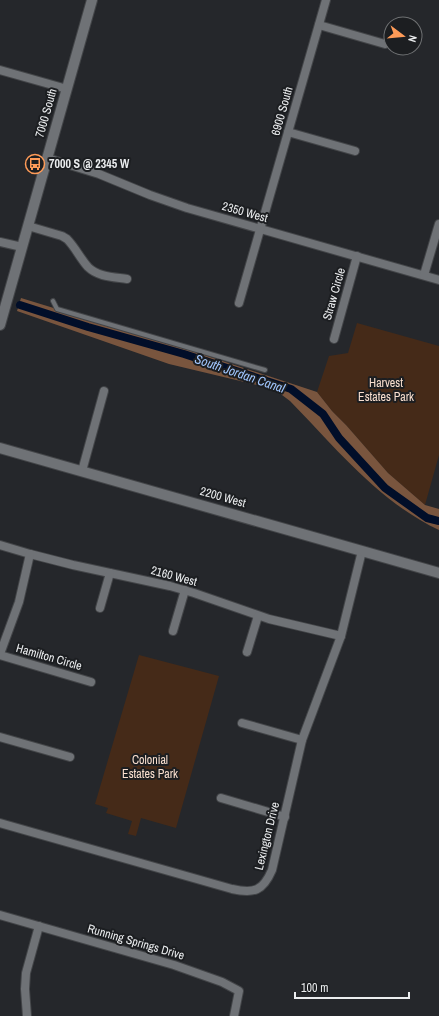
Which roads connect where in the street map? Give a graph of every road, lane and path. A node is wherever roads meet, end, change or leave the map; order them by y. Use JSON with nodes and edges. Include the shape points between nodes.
{"nodes":[{"id":1,"x":92,"y":0,"type":"edge"},
{"id":2,"x":326,"y":0,"type":"edge"},
{"id":3,"x":319,"y":26,"type":"junction"},
{"id":4,"x":383,"y":43,"type":"edge"},
{"id":5,"x":0,"y":70,"type":"edge"},
{"id":6,"x":67,"y":89,"type":"junction"},
{"id":7,"x":288,"y":132,"type":"junction"},
{"id":8,"x":355,"y":151,"type":"dead end"},
{"id":9,"x":47,"y":158,"type":"junction"},
{"id":10,"x":439,"y":224,"type":"edge"},
{"id":11,"x":28,"y":226,"type":"junction"},
{"id":12,"x":261,"y":228,"type":"junction"},
{"id":13,"x":0,"y":242,"type":"edge"},
{"id":14,"x":22,"y":247,"type":"junction"},
{"id":15,"x":357,"y":256,"type":"junction"},
{"id":16,"x":424,"y":275,"type":"junction"},
{"id":17,"x":127,"y":279,"type":"dead end"},
{"id":18,"x":439,"y":280,"type":"edge"},
{"id":19,"x":3,"y":301,"type":"edge"},
{"id":20,"x":53,"y":301,"type":"dead end"},
{"id":21,"x":239,"y":303,"type":"dead end"},
{"id":22,"x":0,"y":325,"type":"edge"},
{"id":23,"x":334,"y":339,"type":"dead end"},
{"id":24,"x":265,"y":370,"type":"dead end"},
{"id":25,"x":104,"y":391,"type":"dead end"},
{"id":26,"x":0,"y":448,"type":"edge"},
{"id":27,"x":82,"y":471,"type":"junction"},
{"id":28,"x":0,"y":545,"type":"edge"},
{"id":29,"x":362,"y":550,"type":"junction"},
{"id":30,"x":30,"y":554,"type":"junction"},
{"id":31,"x":439,"y":572,"type":"edge"},
{"id":32,"x":110,"y":573,"type":"junction"},
{"id":33,"x":185,"y":590,"type":"junction"},
{"id":34,"x":100,"y":608,"type":"dead end"},
{"id":35,"x":258,"y":616,"type":"junction"},
{"id":36,"x":173,"y":631,"type":"dead end"},
{"id":37,"x":341,"y":636,"type":"junction"},
{"id":38,"x":247,"y":652,"type":"dead end"},
{"id":39,"x":0,"y":654,"type":"edge"},
{"id":40,"x":92,"y":682,"type":"dead end"},
{"id":41,"x":242,"y":723,"type":"dead end"},
{"id":42,"x":0,"y":737,"type":"edge"},
{"id":43,"x":302,"y":740,"type":"junction"},
{"id":44,"x":70,"y":757,"type":"dead end"},
{"id":45,"x":221,"y":798,"type":"dead end"},
{"id":46,"x":285,"y":817,"type":"junction"},
{"id":47,"x":0,"y":823,"type":"edge"},
{"id":48,"x":0,"y":915,"type":"edge"},
{"id":49,"x":40,"y":926,"type":"junction"},
{"id":50,"x":27,"y":1016,"type":"edge"},
{"id":51,"x":234,"y":1016,"type":"edge"}],
"edges":[{"from":1,"to":6,"type":"street","name":"7000 South"},
{"from":2,"to":3,"type":"street","name":"6900 South"},
{"from":3,"to":4,"type":"street"},
{"from":3,"to":7,"type":"street","name":"6900 South"},
{"from":5,"to":6,"type":"street"},
{"from":6,"to":9,"type":"street","name":"7000 South"},
{"from":7,"to":8,"type":"street"},
{"from":7,"to":12,"type":"street","name":"6900 South"},
{"from":9,"to":11,"type":"street","name":"7000 South"},
{"from":9,"to":12,"type":"street","name":"2350 West","via":[[99,174],[174,203]]},
{"from":10,"to":16,"type":"street"},
{"from":11,"to":14,"type":"street","name":"7000 South"},
{"from":11,"to":17,"type":"street","via":[[67,239],[88,267],[97,273]]},
{"from":12,"to":15,"type":"street","name":"2350 West"},
{"from":12,"to":21,"type":"street","name":"6900 South"},
{"from":13,"to":14,"type":"street"},
{"from":14,"to":19,"type":"street","name":"7000 South"},
{"from":15,"to":16,"type":"street","name":"2350 West"},
{"from":15,"to":23,"type":"street","name":"Straw Circle"},
{"from":16,"to":18,"type":"street","name":"2350 West"},
{"from":19,"to":22,"type":"street","name":"7000 South"},
{"from":20,"to":24,"type":"lane","via":[[57,309]]},
{"from":25,"to":27,"type":"street"},
{"from":26,"to":27,"type":"street","name":"2200 West"},
{"from":27,"to":29,"type":"street","name":"2200 West"},
{"from":28,"to":30,"type":"street","name":"2160 West"},
{"from":29,"to":31,"type":"street","name":"2200 West"},
{"from":29,"to":37,"type":"street","name":"Lexington Drive"},
{"from":30,"to":32,"type":"street","name":"2160 West"},
{"from":30,"to":39,"type":"street","via":[[19,602]]},
{"from":32,"to":33,"type":"street","name":"2160 West"},
{"from":32,"to":34,"type":"street"},
{"from":33,"to":35,"type":"street","name":"2160 West"},
{"from":33,"to":36,"type":"street"},
{"from":35,"to":37,"type":"street","name":"2160 West"},
{"from":35,"to":38,"type":"street"},
{"from":37,"to":43,"type":"street","name":"Lexington Drive"},
{"from":39,"to":40,"type":"street","name":"Hamilton Circle"},
{"from":41,"to":43,"type":"street"},
{"from":42,"to":44,"type":"street"},
{"from":43,"to":46,"type":"street","name":"Lexington Drive"},
{"from":45,"to":46,"type":"street"},
{"from":46,"to":47,"type":"street","name":"Lexington Drive","via":[[268,880],[262,888],[244,892]]},
{"from":48,"to":49,"type":"street","name":"Running Springs Drive"},
{"from":49,"to":50,"type":"street","via":[[26,973]]},
{"from":49,"to":51,"type":"street","name":"Running Springs Drive","via":[[174,965],[222,982],[239,991]]}]}
